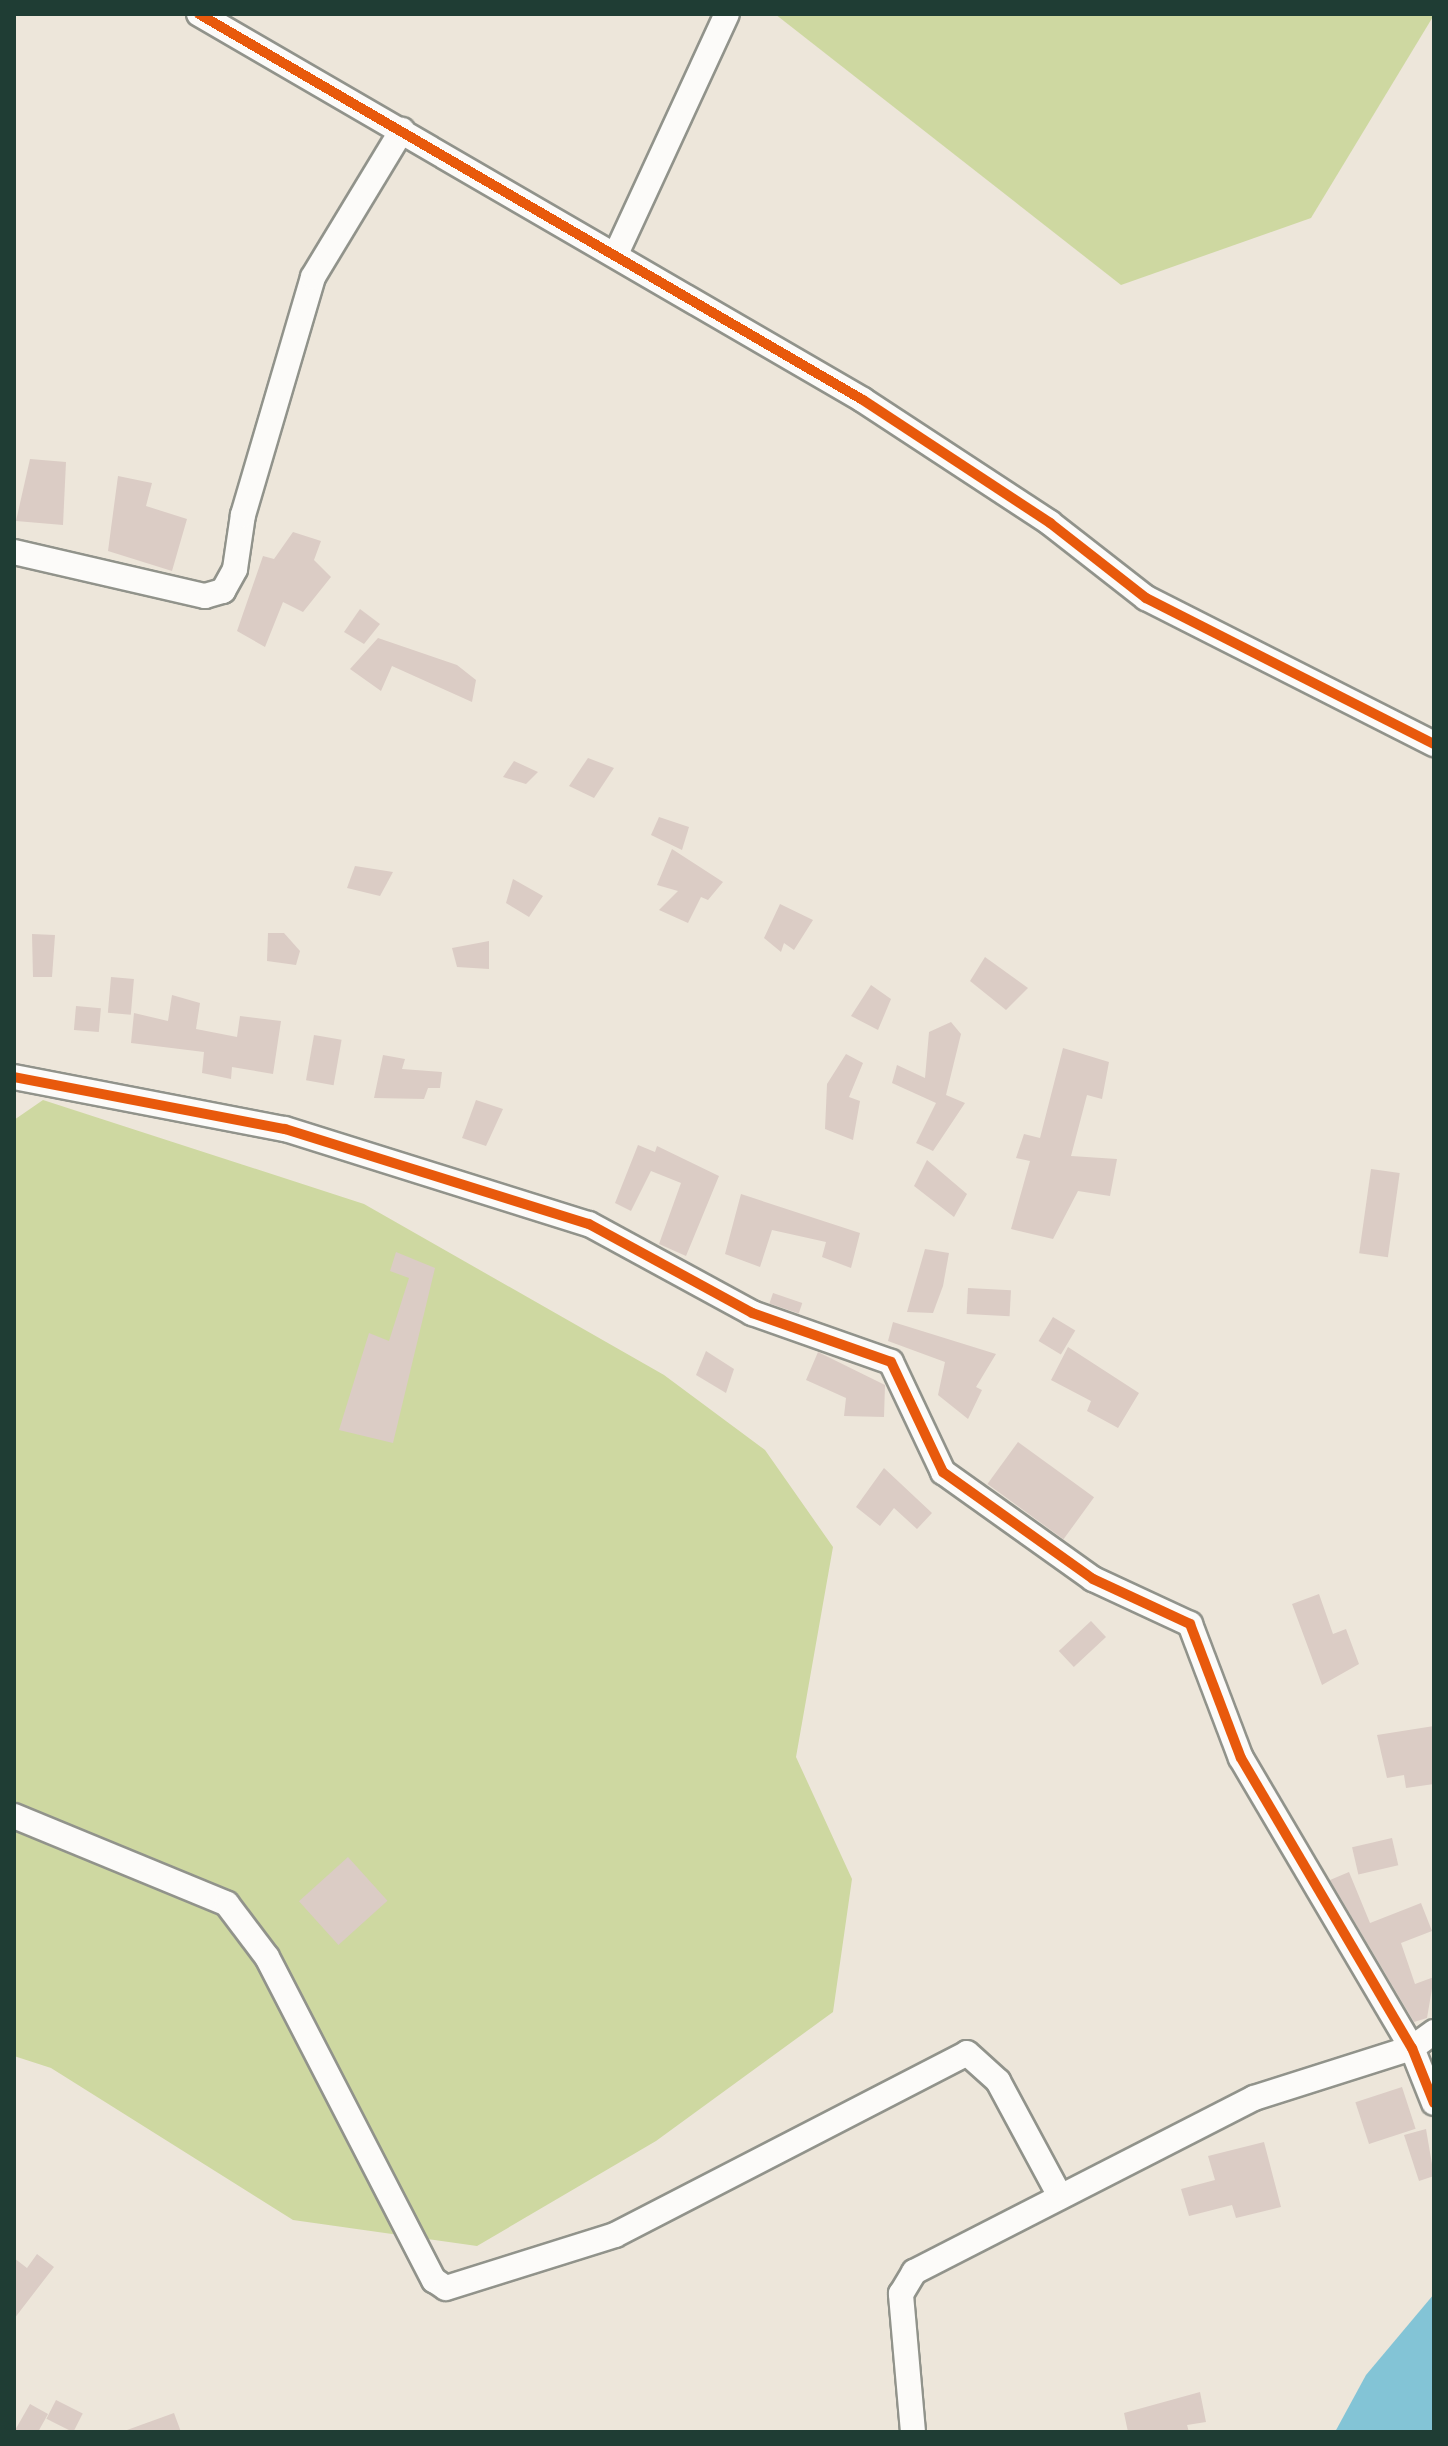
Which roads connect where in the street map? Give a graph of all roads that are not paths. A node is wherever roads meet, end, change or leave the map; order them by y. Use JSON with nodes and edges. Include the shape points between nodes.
{"nodes":[{"id":1,"x":199,"y":14,"type":"edge"},
{"id":2,"x":727,"y":14,"type":"edge"},
{"id":3,"x":402,"y":130,"type":"junction"},
{"id":4,"x":616,"y":254,"type":"junction"},
{"id":5,"x":14,"y":552,"type":"edge"},
{"id":6,"x":1434,"y":744,"type":"edge"},
{"id":7,"x":14,"y":1077,"type":"edge"},
{"id":8,"x":14,"y":1816,"type":"edge"},
{"id":9,"x":1434,"y":2032,"type":"edge"},
{"id":10,"x":1412,"y":2048,"type":"junction"},
{"id":11,"x":1434,"y":2103,"type":"edge"},
{"id":12,"x":1060,"y":2196,"type":"junction"},
{"id":13,"x":913,"y":2432,"type":"edge"}],
"edges":[{"from":1,"to":3,"type":"street"},
{"from":2,"to":4,"type":"street"},
{"from":3,"to":4,"type":"street"},
{"from":3,"to":5,"type":"street","via":[[313,277],[243,515],[235,569],[223,591],[205,596]]},
{"from":4,"to":6,"type":"street","via":[[863,400],[1050,523],[1146,598]]},
{"from":7,"to":10,"type":"street","via":[[285,1129],[589,1224],[752,1313],[891,1362],[943,1472],[1093,1579],[1190,1624],[1241,1758]]},
{"from":8,"to":12,"type":"street","via":[[227,1904],[267,1957],[434,2280],[446,2288],[615,2235],[967,2053],[978,2055],[998,2081]]},
{"from":9,"to":10,"type":"street"},
{"from":10,"to":11,"type":"street"},
{"from":10,"to":12,"type":"street","via":[[1254,2098]]},
{"from":12,"to":13,"type":"street","via":[[914,2272],[901,2294]]}]}
